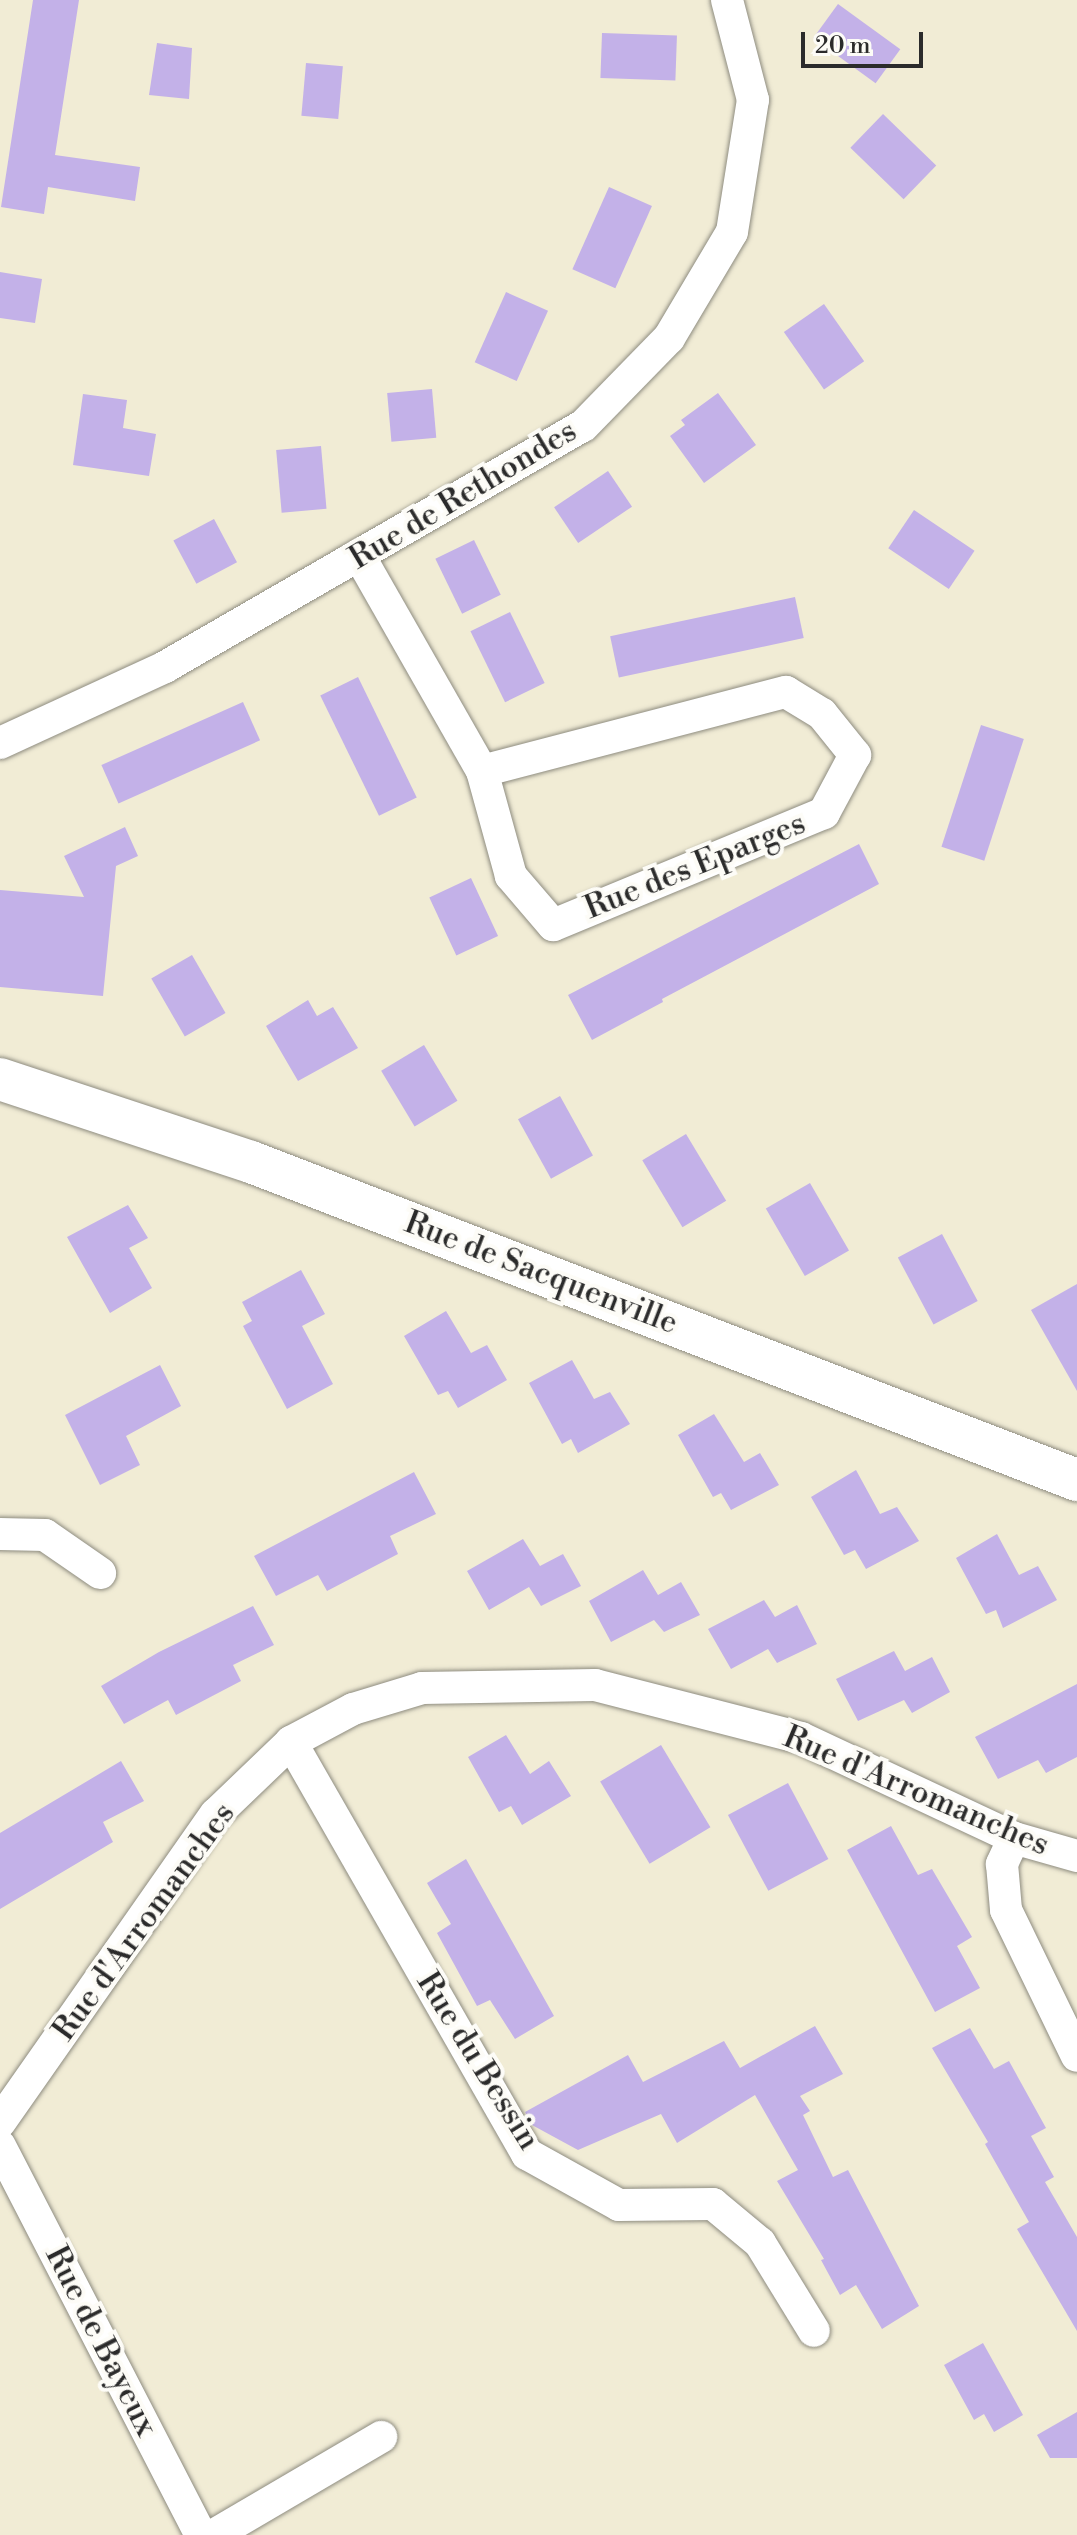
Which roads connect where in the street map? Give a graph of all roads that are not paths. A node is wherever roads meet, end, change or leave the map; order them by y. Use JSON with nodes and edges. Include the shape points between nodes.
{"nodes":[{"id":1,"x":727,"y":0,"type":"edge"},
{"id":2,"x":360,"y":557,"type":"junction"},
{"id":3,"x":0,"y":743,"type":"edge"},
{"id":4,"x":482,"y":771,"type":"junction"},
{"id":5,"x":0,"y":1079,"type":"edge"},
{"id":6,"x":1077,"y":1480,"type":"edge"},
{"id":7,"x":0,"y":1534,"type":"edge"},
{"id":8,"x":100,"y":1573,"type":"dead end"},
{"id":9,"x":291,"y":1742,"type":"junction"},
{"id":10,"x":1014,"y":1838,"type":"junction"},
{"id":11,"x":1077,"y":1856,"type":"edge"},
{"id":12,"x":1077,"y":2056,"type":"edge"},
{"id":13,"x":0,"y":2122,"type":"edge"},
{"id":14,"x":0,"y":2146,"type":"edge"},
{"id":15,"x":814,"y":2331,"type":"dead end"},
{"id":16,"x":381,"y":2437,"type":"dead end"},
{"id":17,"x":201,"y":2535,"type":"edge"},
{"id":18,"x":214,"y":2535,"type":"edge"}],
"edges":[{"from":1,"to":2,"type":"street","name":"Rue de Rethondes","via":[[753,100],[732,232],[669,338],[583,426]]},
{"from":2,"to":3,"type":"street","name":"Rue de Rethondes","via":[[165,667]]},
{"from":2,"to":4,"type":"street","name":"Rue des Eparges"},
{"from":4,"to":4,"type":"street","name":"Rue des Eparges","via":[[511,876],[553,925],[824,813],[855,755],[822,714],[786,692]]},
{"from":5,"to":6,"type":"street","name":"Rue de Sacquenville","via":[[251,1162]]},
{"from":7,"to":8,"type":"street","via":[[45,1535]]},
{"from":9,"to":10,"type":"street","name":"Rue d'Arromanches","via":[[353,1709],[422,1688],[595,1685],[801,1738]]},
{"from":9,"to":13,"type":"street","name":"Rue d'Arromanches","via":[[216,1814]]},
{"from":9,"to":15,"type":"street","name":"Rue du Bessin","via":[[527,2154],[619,2205],[713,2204],[760,2243]]},
{"from":10,"to":11,"type":"street","name":"Rue d'Arromanches"},
{"from":10,"to":12,"type":"street","via":[[1002,1864],[1006,1910]]},
{"from":14,"to":17,"type":"street","name":"Rue de Bayeux"},
{"from":16,"to":18,"type":"street"}]}
